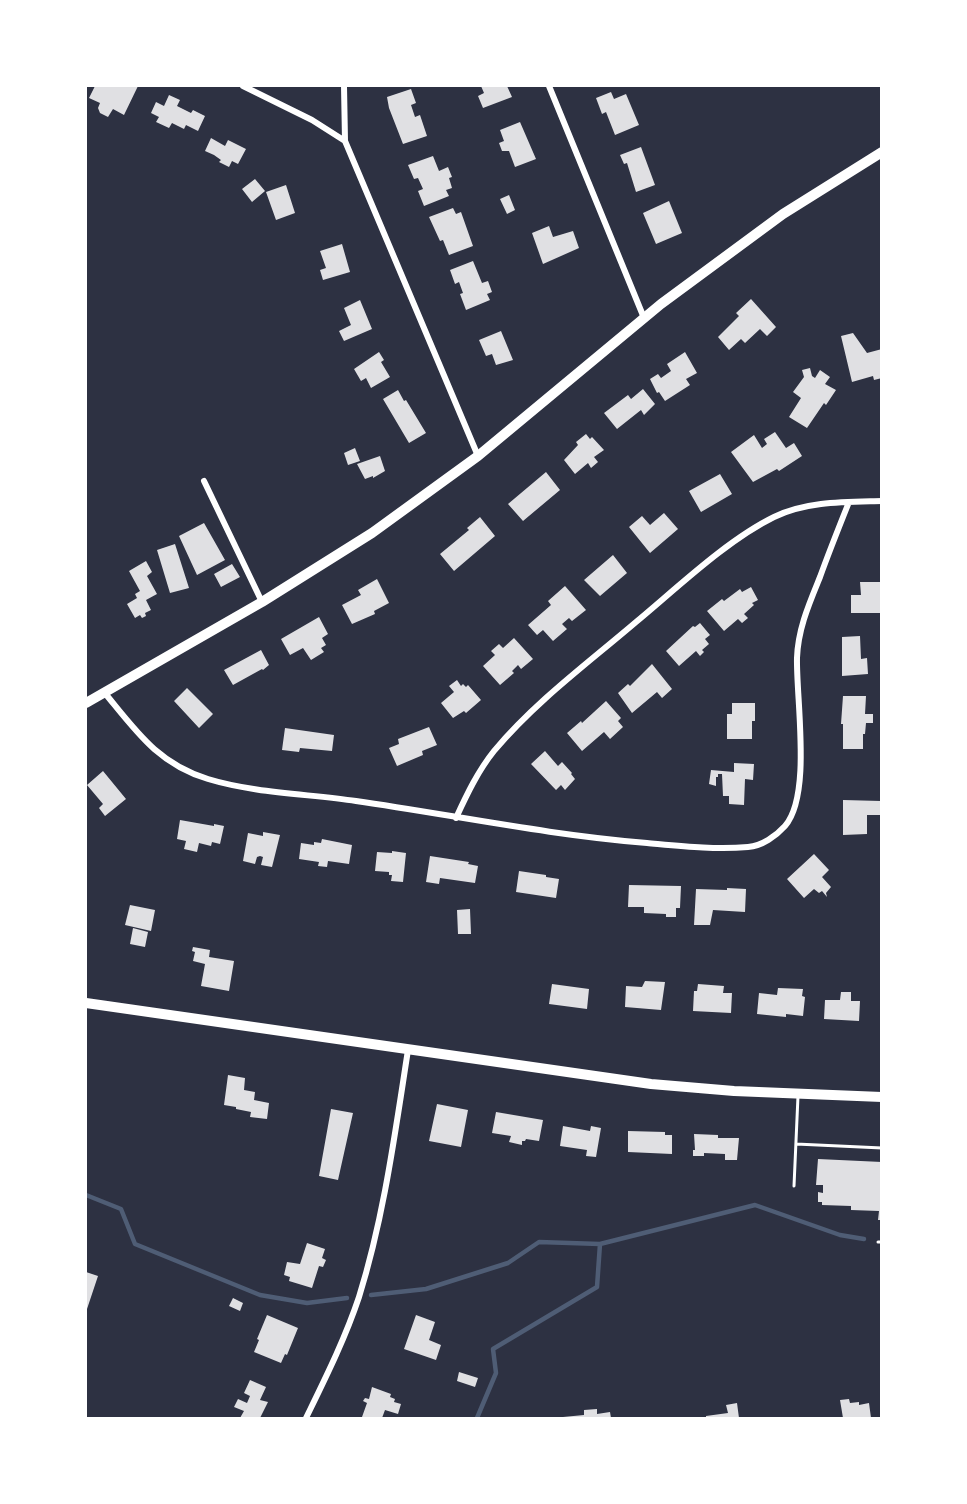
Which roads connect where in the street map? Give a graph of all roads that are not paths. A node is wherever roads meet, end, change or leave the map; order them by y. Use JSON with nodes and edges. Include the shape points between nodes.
{"nodes":[{"id":1,"x":243,"y":86,"type":"edge"},
{"id":2,"x":344,"y":86,"type":"edge"},
{"id":3,"x":549,"y":86,"type":"edge"},
{"id":4,"x":345,"y":141,"type":"junction"},
{"id":5,"x":882,"y":152,"type":"edge"},
{"id":6,"x":644,"y":318,"type":"junction"},
{"id":7,"x":477,"y":456,"type":"junction"},
{"id":8,"x":204,"y":481,"type":"dead end"},
{"id":9,"x":882,"y":501,"type":"edge"},
{"id":10,"x":849,"y":502,"type":"junction"},
{"id":11,"x":262,"y":602,"type":"junction"},
{"id":12,"x":104,"y":692,"type":"junction"},
{"id":13,"x":86,"y":703,"type":"edge"},
{"id":14,"x":456,"y":818,"type":"junction"},
{"id":15,"x":86,"y":1003,"type":"edge"},
{"id":16,"x":408,"y":1050,"type":"junction"},
{"id":17,"x":798,"y":1094,"type":"junction"},
{"id":18,"x":882,"y":1098,"type":"edge"},
{"id":19,"x":796,"y":1144,"type":"junction"},
{"id":20,"x":882,"y":1148,"type":"edge"},
{"id":21,"x":794,"y":1186,"type":"dead end"},
{"id":22,"x":306,"y":1419,"type":"edge"}],
"edges":[{"from":1,"to":4,"type":"street"},
{"from":2,"to":4,"type":"street"},
{"from":3,"to":6,"type":"street"},
{"from":4,"to":7,"type":"street"},
{"from":5,"to":6,"type":"main road","via":[[783,214]]},
{"from":6,"to":7,"type":"main road"},
{"from":7,"to":11,"type":"main road","via":[[372,533]]},
{"from":8,"to":11,"type":"street"},
{"from":9,"to":10,"type":"street"},
{"from":10,"to":14,"type":"street","via":[[775,517],[744,534],[693,575],[531,711],[474,779]]},
{"from":10,"to":14,"type":"street","via":[[799,633],[800,778],[794,809],[783,828],[761,844],[748,847],[687,846],[582,837]]},
{"from":11,"to":12,"type":"main road"},
{"from":12,"to":13,"type":"main road"},
{"from":12,"to":14,"type":"street","via":[[148,746],[171,763],[208,779]]},
{"from":15,"to":16,"type":"main road"},
{"from":16,"to":17,"type":"main road","via":[[651,1084]]},
{"from":16,"to":22,"type":"street","via":[[375,1239],[359,1297]]},
{"from":17,"to":18,"type":"main road"},
{"from":17,"to":19,"type":"lane"},
{"from":19,"to":20,"type":"lane"},
{"from":19,"to":21,"type":"lane"}]}
